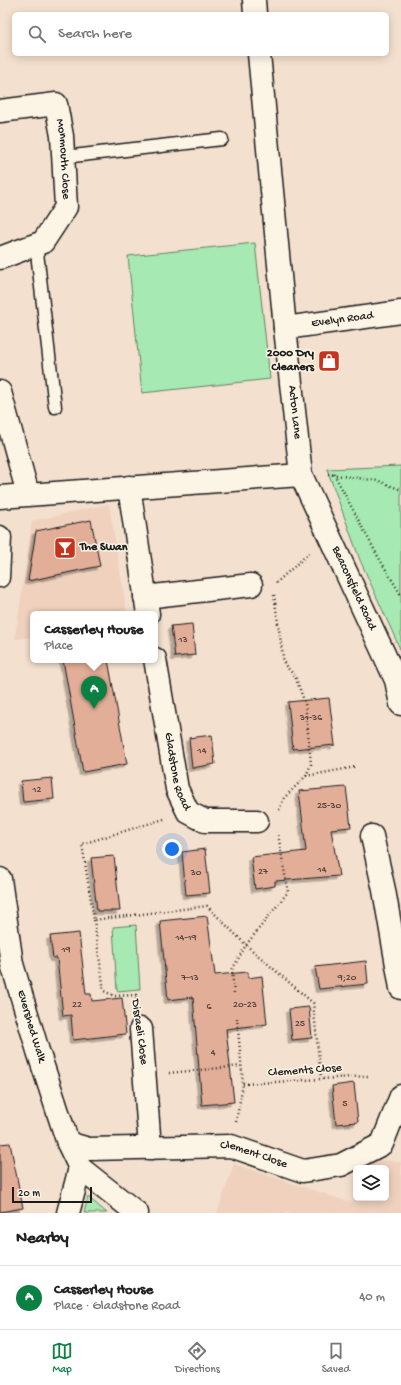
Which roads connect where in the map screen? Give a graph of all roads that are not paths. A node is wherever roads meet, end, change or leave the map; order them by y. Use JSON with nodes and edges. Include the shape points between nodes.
{"nodes":[{"id":1,"x":254,"y":0,"type":"edge"},
{"id":2,"x":255,"y":12,"type":"edge"},
{"id":3,"x":259,"y":56,"type":"edge"},
{"id":4,"x":0,"y":111,"type":"edge"},
{"id":5,"x":222,"y":139,"type":"dead end"},
{"id":6,"x":64,"y":156,"type":"junction"},
{"id":7,"x":36,"y":244,"type":"junction"},
{"id":8,"x":0,"y":258,"type":"edge"},
{"id":9,"x":401,"y":312,"type":"edge"},
{"id":10,"x":285,"y":328,"type":"junction"},
{"id":11,"x":0,"y":392,"type":"edge"},
{"id":12,"x":54,"y":407,"type":"dead end"},
{"id":13,"x":9,"y":453,"type":"edge"},
{"id":14,"x":301,"y":475,"type":"junction"},
{"id":15,"x":129,"y":487,"type":"junction"},
{"id":16,"x":28,"y":494,"type":"junction"},
{"id":17,"x":0,"y":497,"type":"edge"},
{"id":18,"x":0,"y":535,"type":"edge"},
{"id":19,"x":0,"y":578,"type":"edge"},
{"id":20,"x":251,"y":585,"type":"dead end"},
{"id":21,"x":146,"y":606,"type":"edge"},
{"id":22,"x":156,"y":663,"type":"edge"},
{"id":23,"x":401,"y":704,"type":"edge"},
{"id":24,"x":266,"y":820,"type":"road end"},
{"id":25,"x":372,"y":836,"type":"dead end"},
{"id":26,"x":0,"y":879,"type":"edge"},
{"id":27,"x":6,"y":966,"type":"edge"},
{"id":28,"x":401,"y":988,"type":"edge"},
{"id":29,"x":141,"y":1029,"type":"road end"},
{"id":30,"x":401,"y":1096,"type":"edge"},
{"id":31,"x":68,"y":1143,"type":"junction"},
{"id":32,"x":150,"y":1148,"type":"junction"},
{"id":33,"x":80,"y":1168,"type":"junction"},
{"id":34,"x":68,"y":1213,"type":"edge"},
{"id":35,"x":137,"y":1213,"type":"edge"}],
"edges":[{"from":1,"to":2,"type":"street"},
{"from":3,"to":10,"type":"street","name":"Acton Lane"},
{"from":4,"to":6,"type":"street","name":"Monmouth Close","via":[[56,104]]},
{"from":5,"to":6,"type":"lane"},
{"from":6,"to":7,"type":"street","name":"Monmouth Close","via":[[66,207],[43,242]]},
{"from":7,"to":8,"type":"street","name":"Monmouth Close"},
{"from":7,"to":12,"type":"lane"},
{"from":9,"to":10,"type":"street","name":"Evelyn Road"},
{"from":10,"to":14,"type":"street","name":"Acton Lane"},
{"from":11,"to":13,"type":"street"},
{"from":13,"to":16,"type":"street"},
{"from":14,"to":15,"type":"street"},
{"from":14,"to":23,"type":"street","name":"Beaconsfield Road","via":[[396,680]]},
{"from":15,"to":16,"type":"street"},
{"from":15,"to":21,"type":"street"},
{"from":16,"to":17,"type":"street"},
{"from":18,"to":19,"type":"street"},
{"from":20,"to":21,"type":"street"},
{"from":22,"to":24,"type":"street","name":"Gladstone Road","via":[[176,789],[188,812],[205,821]]},
{"from":25,"to":28,"type":"street"},
{"from":26,"to":27,"type":"street","name":"Evershed Walk"},
{"from":27,"to":31,"type":"street","name":"Evershed Walk"},
{"from":29,"to":32,"type":"street","name":"Disraeli Close"},
{"from":30,"to":32,"type":"street","name":"Clement Close","via":[[382,1144],[341,1165],[303,1171],[231,1146]]},
{"from":31,"to":32,"type":"street","name":"Clement Close","via":[[89,1149]]},
{"from":31,"to":33,"type":"street","name":"Evershed Walk"},
{"from":33,"to":34,"type":"street"},
{"from":33,"to":35,"type":"street"}]}
